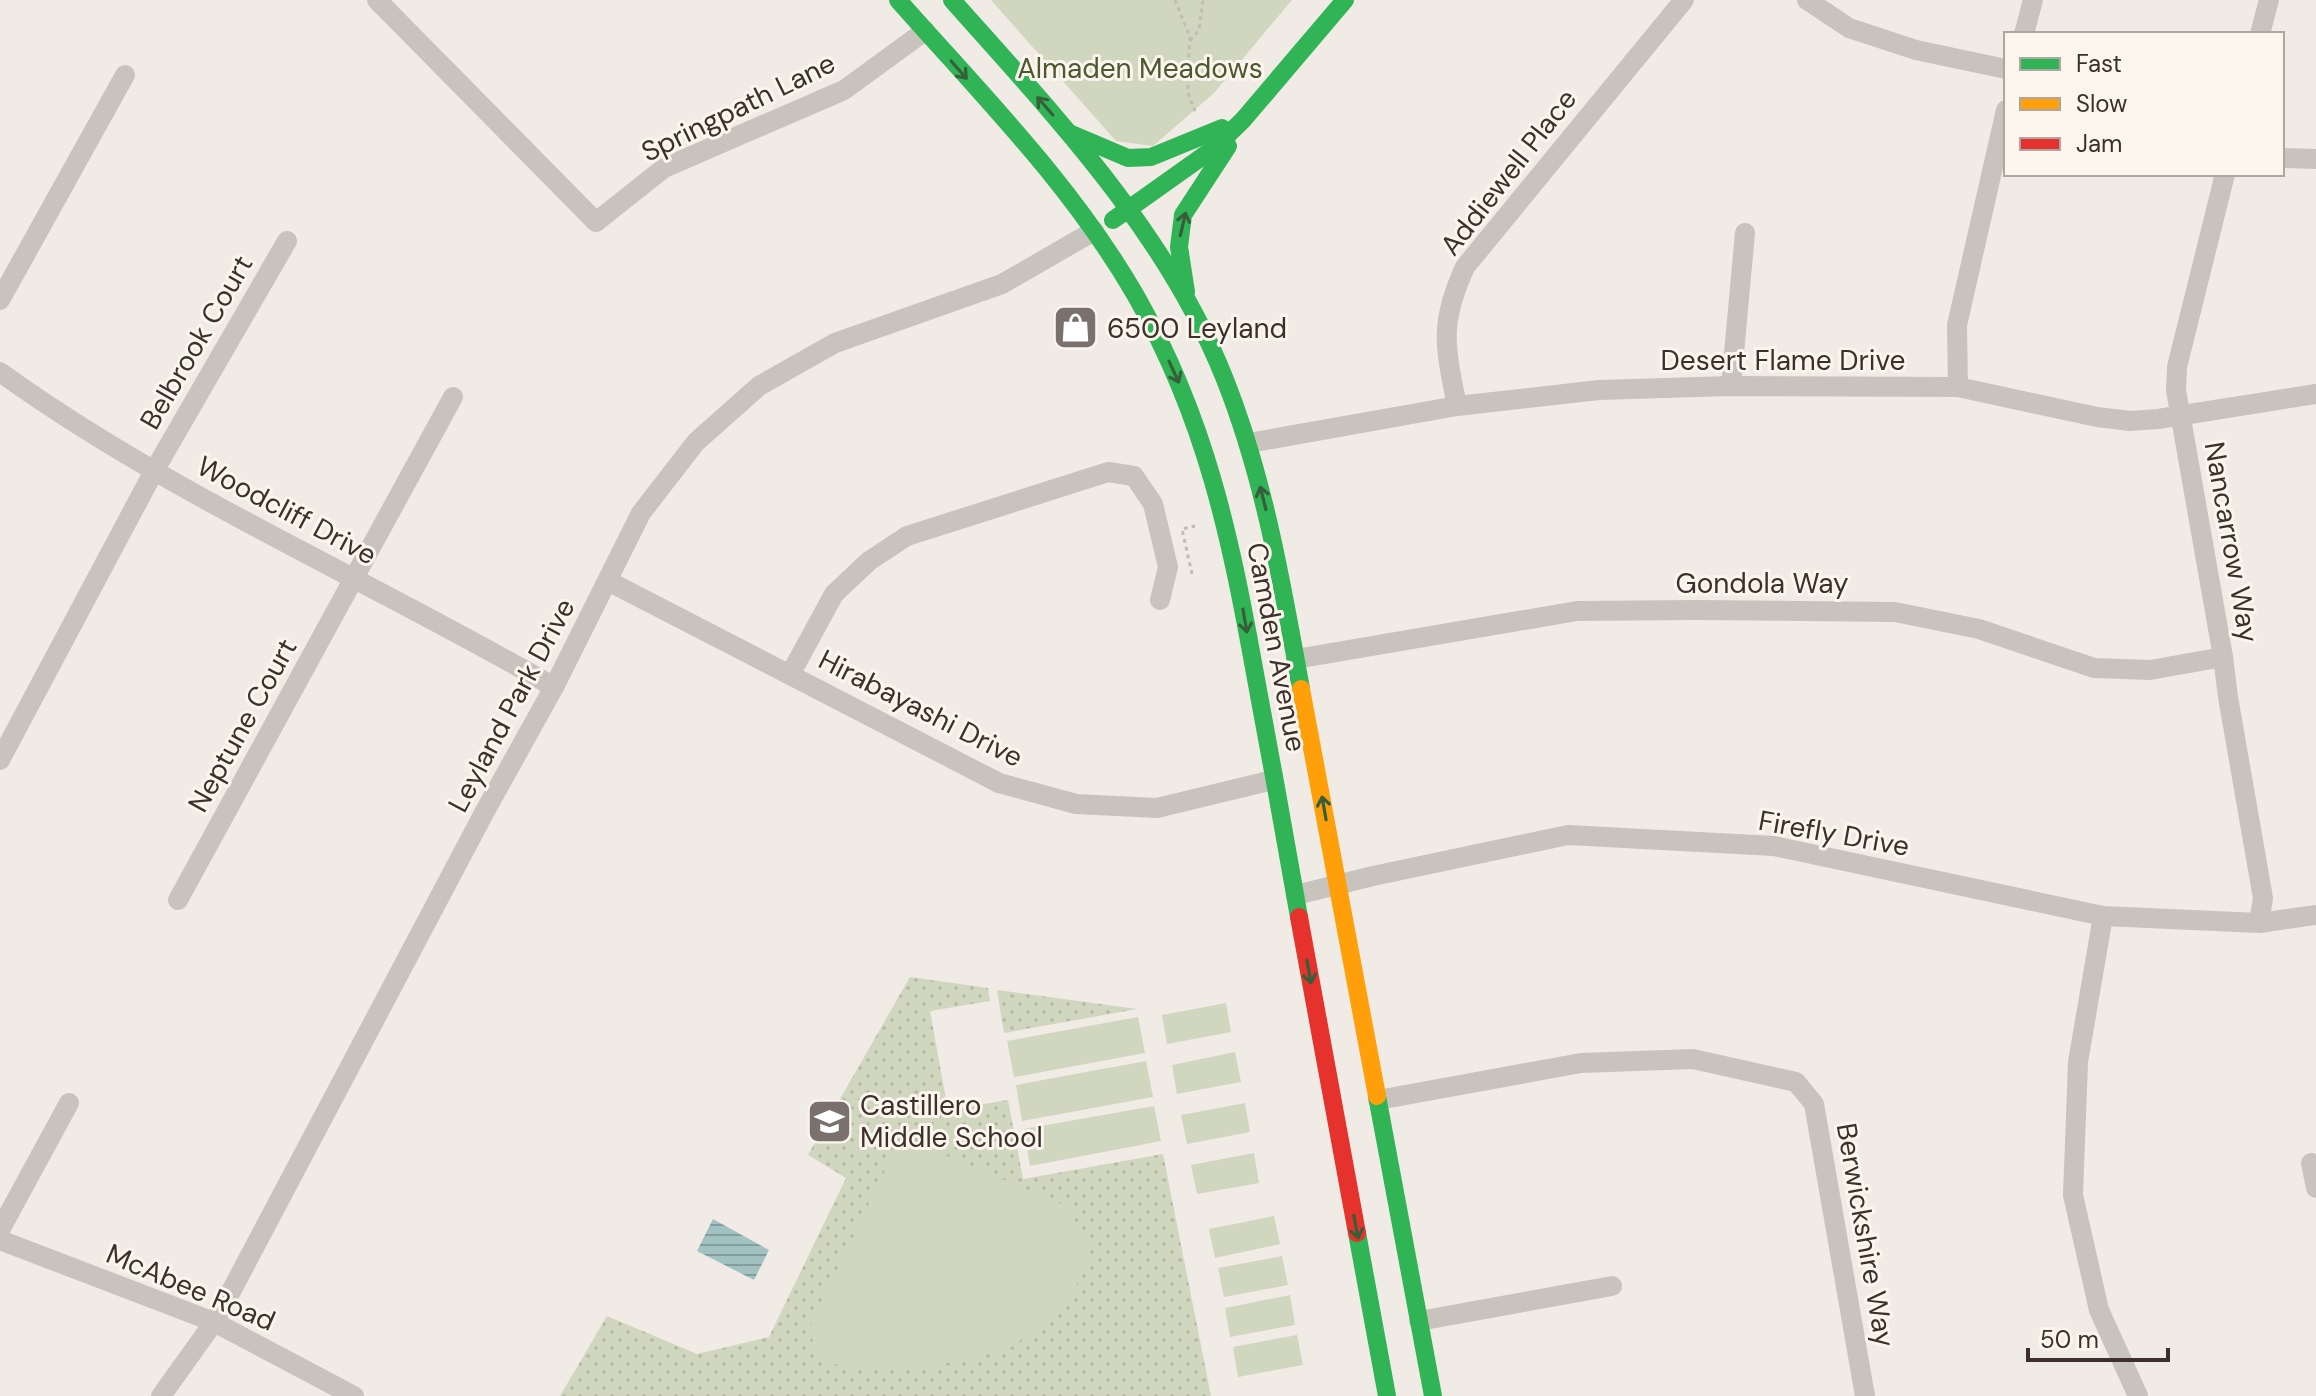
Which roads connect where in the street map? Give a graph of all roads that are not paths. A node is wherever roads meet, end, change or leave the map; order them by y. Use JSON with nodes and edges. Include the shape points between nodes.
{"nodes":[{"id":1,"x":377,"y":0,"type":"edge"},
{"id":2,"x":898,"y":0,"type":"edge"},
{"id":3,"x":952,"y":0,"type":"edge"},
{"id":4,"x":1345,"y":0,"type":"edge"},
{"id":5,"x":1684,"y":0,"type":"edge"},
{"id":6,"x":1807,"y":0,"type":"edge"},
{"id":7,"x":2033,"y":0,"type":"edge"},
{"id":8,"x":2269,"y":0,"type":"edge"},
{"id":9,"x":925,"y":31,"type":"junction"},
{"id":10,"x":2025,"y":32,"type":"edge"},
{"id":11,"x":2261,"y":32,"type":"edge"},
{"id":12,"x":2004,"y":69,"type":"edge"},
{"id":13,"x":125,"y":75,"type":"dead end"},
{"id":14,"x":2004,"y":119,"type":"edge"},
{"id":15,"x":1243,"y":120,"type":"junction"},
{"id":16,"x":1069,"y":133,"type":"junction"},
{"id":17,"x":2284,"y":158,"type":"edge"},
{"id":18,"x":2316,"y":159,"type":"edge"},
{"id":19,"x":2225,"y":176,"type":"edge"},
{"id":20,"x":1128,"y":211,"type":"junction"},
{"id":21,"x":1094,"y":231,"type":"junction"},
{"id":22,"x":1745,"y":233,"type":"dead end"},
{"id":23,"x":287,"y":241,"type":"dead end"},
{"id":24,"x":0,"y":300,"type":"edge"},
{"id":25,"x":1187,"y":301,"type":"junction"},
{"id":26,"x":0,"y":372,"type":"edge"},
{"id":27,"x":1731,"y":386,"type":"junction"},
{"id":28,"x":1958,"y":387,"type":"junction"},
{"id":29,"x":2316,"y":394,"type":"edge"},
{"id":30,"x":453,"y":397,"type":"dead end"},
{"id":31,"x":1457,"y":406,"type":"junction"},
{"id":32,"x":2181,"y":415,"type":"junction"},
{"id":33,"x":1249,"y":443,"type":"junction"},
{"id":34,"x":154,"y":471,"type":"junction"},
{"id":35,"x":354,"y":578,"type":"junction"},
{"id":36,"x":608,"y":581,"type":"junction"},
{"id":37,"x":1160,"y":600,"type":"dead end"},
{"id":38,"x":2223,"y":657,"type":"junction"},
{"id":39,"x":1296,"y":659,"type":"junction"},
{"id":40,"x":791,"y":673,"type":"junction"},
{"id":41,"x":554,"y":687,"type":"junction"},
{"id":42,"x":0,"y":760,"type":"edge"},
{"id":43,"x":1273,"y":780,"type":"junction"},
{"id":44,"x":1338,"y":884,"type":"junction"},
{"id":45,"x":1296,"y":895,"type":"junction"},
{"id":46,"x":178,"y":900,"type":"dead end"},
{"id":47,"x":2316,"y":915,"type":"edge"},
{"id":48,"x":2103,"y":916,"type":"junction"},
{"id":49,"x":2259,"y":923,"type":"junction"},
{"id":50,"x":1378,"y":1100,"type":"junction"},
{"id":51,"x":69,"y":1103,"type":"dead end"},
{"id":52,"x":2311,"y":1163,"type":"dead end"},
{"id":53,"x":2316,"y":1188,"type":"edge"},
{"id":54,"x":0,"y":1230,"type":"edge"},
{"id":55,"x":0,"y":1240,"type":"edge"},
{"id":56,"x":1612,"y":1286,"type":"dead end"},
{"id":57,"x":1419,"y":1321,"type":"junction"},
{"id":58,"x":214,"y":1322,"type":"junction"},
{"id":59,"x":161,"y":1396,"type":"edge"},
{"id":60,"x":354,"y":1396,"type":"edge"},
{"id":61,"x":1387,"y":1396,"type":"edge"},
{"id":62,"x":1433,"y":1396,"type":"edge"},
{"id":63,"x":1865,"y":1396,"type":"edge"},
{"id":64,"x":2138,"y":1396,"type":"edge"}],
"edges":[{"from":1,"to":9,"type":"street","name":"Springpath Lane","via":[[596,222],[664,168],[844,90]]},
{"from":2,"to":9,"type":"main road","name":"Camden Avenue"},
{"from":16,"to":3,"type":"main road","name":"Camden Avenue","one_way":true},
{"from":4,"to":15,"type":"main road"},
{"from":5,"to":31,"type":"street","name":"Addiewell Place","via":[[1465,267],[1450,300],[1445,334]]},
{"from":6,"to":12,"type":"street","via":[[1849,28],[1916,50]]},
{"from":7,"to":10,"type":"street"},
{"from":8,"to":11,"type":"street"},
{"from":9,"to":21,"type":"main road","name":"Camden Avenue","one_way":true,"via":[[1063,188]]},
{"from":13,"to":24,"type":"street"},
{"from":14,"to":28,"type":"street","via":[[1957,325]]},
{"from":15,"to":16,"type":"main road","via":[[1151,157],[1128,158]]},
{"from":15,"to":20,"type":"main road","via":[[1213,149]]},
{"from":25,"to":15,"type":"main road","one_way":true,"via":[[1179,247],[1183,215]]},
{"from":16,"to":20,"type":"main road","name":"Camden Avenue"},
{"from":17,"to":18,"type":"street"},
{"from":19,"to":32,"type":"street","name":"Nancarrow Way","via":[[2177,367]]},
{"from":20,"to":21,"type":"main road"},
{"from":20,"to":25,"type":"main road","name":"Camden Avenue"},
{"from":21,"to":36,"type":"street","name":"Leyland Park Drive","via":[[1002,284],[835,343],[759,386],[696,442],[641,513]]},
{"from":21,"to":43,"type":"main road","name":"Camden Avenue","one_way":true,"via":[[1156,333],[1191,409],[1238,580]]},
{"from":22,"to":27,"type":"street"},
{"from":23,"to":34,"type":"street","name":"Belbrook Court"},
{"from":25,"to":33,"type":"main road","name":"Camden Avenue","via":[[1222,371]]},
{"from":26,"to":34,"type":"street","name":"Woodcliff Drive"},
{"from":27,"to":28,"type":"street","name":"Desert Flame Drive"},
{"from":27,"to":31,"type":"street","name":"Desert Flame Drive","via":[[1599,390]]},
{"from":28,"to":32,"type":"street","name":"Desert Flame Drive","via":[[2097,417],[2130,421]]},
{"from":29,"to":32,"type":"street","name":"Desert Flame Drive"},
{"from":30,"to":35,"type":"street","name":"Neptune Court"},
{"from":31,"to":33,"type":"street","name":"Desert Flame Drive"},
{"from":32,"to":38,"type":"street","name":"Nancarrow Way"},
{"from":39,"to":33,"type":"main road","name":"Camden Avenue","one_way":true},
{"from":34,"to":35,"type":"street","name":"Woodcliff Drive"},
{"from":34,"to":42,"type":"street","name":"Belbrook Court"},
{"from":35,"to":41,"type":"street","name":"Woodcliff Drive"},
{"from":35,"to":46,"type":"street","name":"Neptune Court"},
{"from":36,"to":40,"type":"street","name":"Hirabayashi Drive"},
{"from":36,"to":41,"type":"street","name":"Leyland Park Drive"},
{"from":37,"to":40,"type":"street","via":[[1168,567],[1153,504],[1134,476],[1108,472],[907,536],[869,561],[834,594]]},
{"from":38,"to":39,"type":"street","name":"Gondola Way","via":[[2150,670],[2094,668],[1979,629],[1895,612],[1681,610],[1577,611]]},
{"from":38,"to":49,"type":"street","name":"Nancarrow Way","via":[[2263,898]]},
{"from":44,"to":39,"type":"main road","name":"Camden Avenue","one_way":true},
{"from":40,"to":43,"type":"street","name":"Hirabayashi Drive","via":[[999,783],[1076,804],[1157,808]]},
{"from":41,"to":58,"type":"street","name":"Leyland Park Drive"},
{"from":43,"to":45,"type":"main road","name":"Camden Avenue"},
{"from":44,"to":45,"type":"street","name":"Firefly Drive"},
{"from":44,"to":48,"type":"street","name":"Firefly Drive","via":[[1568,835],[1774,846]]},
{"from":44,"to":50,"type":"main road","name":"Camden Avenue"},
{"from":45,"to":61,"type":"main road","name":"Camden Avenue","one_way":true},
{"from":47,"to":49,"type":"street","name":"Firefly Drive"},
{"from":48,"to":49,"type":"street","name":"Firefly Drive"},
{"from":48,"to":64,"type":"street","via":[[2078,1062],[2073,1195],[2099,1310]]},
{"from":50,"to":57,"type":"main road","name":"Camden Avenue"},
{"from":50,"to":63,"type":"street","name":"Berwickshire Way","via":[[1581,1063],[1693,1059],[1796,1082],[1814,1104]]},
{"from":51,"to":54,"type":"street"},
{"from":52,"to":53,"type":"street"},
{"from":55,"to":58,"type":"street","name":"McAbee Road"},
{"from":56,"to":57,"type":"street"},
{"from":57,"to":62,"type":"main road","name":"Camden Avenue"},
{"from":58,"to":59,"type":"street","name":"Leyland Park Drive"},
{"from":58,"to":60,"type":"street","name":"McAbee Road"}]}
